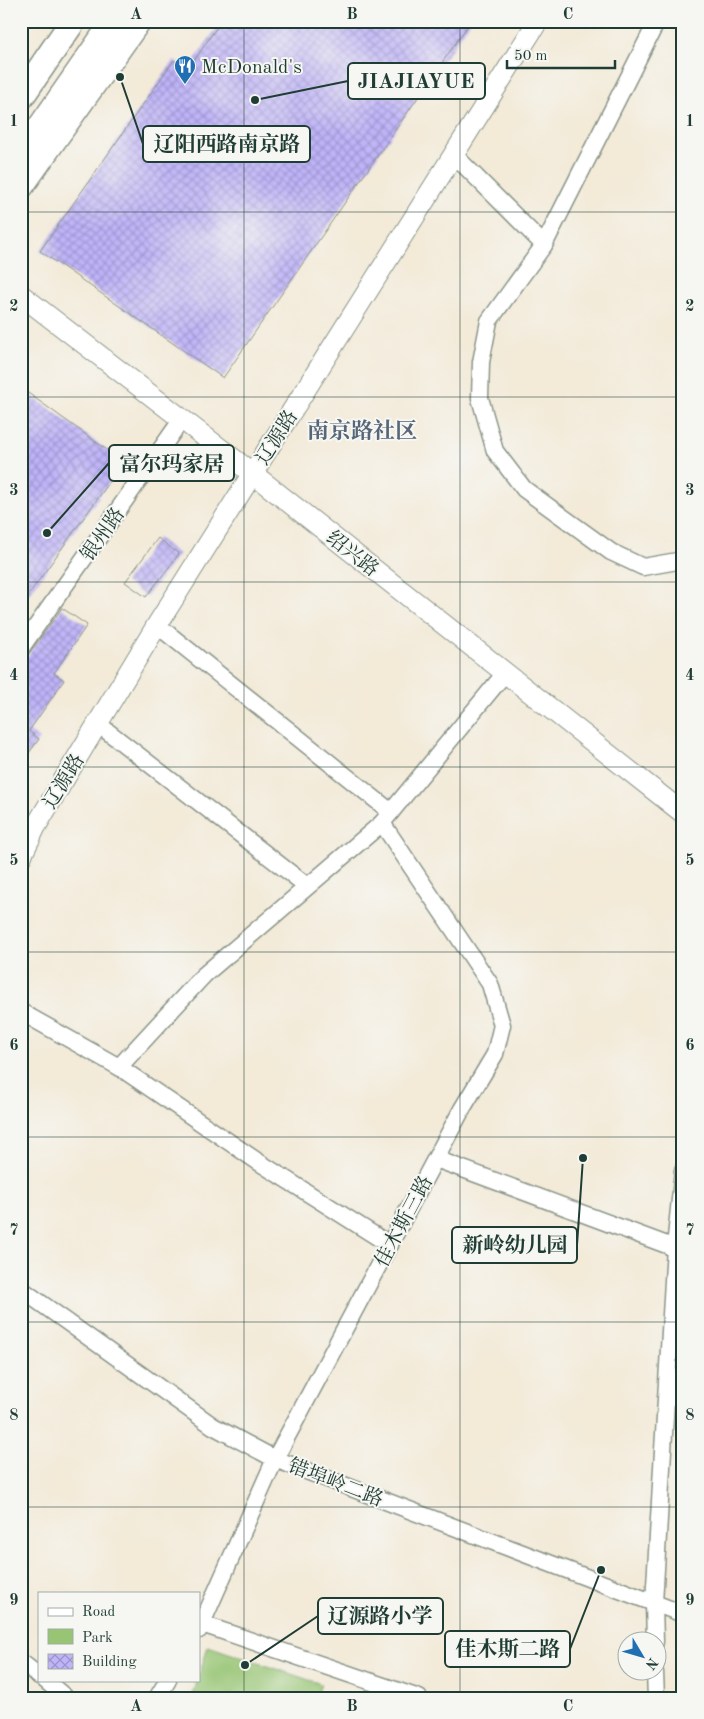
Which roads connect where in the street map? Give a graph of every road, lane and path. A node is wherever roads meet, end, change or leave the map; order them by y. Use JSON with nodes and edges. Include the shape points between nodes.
{"nodes":[{"id":1,"x":73,"y":21,"type":"edge"},
{"id":2,"x":94,"y":21,"type":"edge"},
{"id":3,"x":115,"y":21,"type":"edge"},
{"id":4,"x":138,"y":21,"type":"edge"},
{"id":5,"x":538,"y":21,"type":"edge"},
{"id":6,"x":657,"y":21,"type":"edge"},
{"id":7,"x":21,"y":97,"type":"edge"},
{"id":8,"x":21,"y":127,"type":"edge"},
{"id":9,"x":454,"y":155,"type":"junction"},
{"id":10,"x":21,"y":156,"type":"edge"},
{"id":11,"x":21,"y":186,"type":"edge"},
{"id":12,"x":544,"y":245,"type":"junction"},
{"id":13,"x":21,"y":295,"type":"edge"},
{"id":14,"x":182,"y":419,"type":"junction"},
{"id":15,"x":253,"y":474,"type":"junction"},
{"id":16,"x":683,"y":560,"type":"edge"},
{"id":17,"x":157,"y":625,"type":"junction"},
{"id":18,"x":21,"y":648,"type":"edge"},
{"id":19,"x":505,"y":673,"type":"junction"},
{"id":20,"x":98,"y":724,"type":"junction"},
{"id":21,"x":683,"y":813,"type":"edge"},
{"id":22,"x":386,"y":817,"type":"junction"},
{"id":23,"x":21,"y":857,"type":"edge"},
{"id":24,"x":307,"y":886,"type":"junction"},
{"id":25,"x":21,"y":1012,"type":"edge"},
{"id":26,"x":119,"y":1067,"type":"junction"},
{"id":27,"x":436,"y":1159,"type":"junction"},
{"id":28,"x":683,"y":1170,"type":"edge"},
{"id":29,"x":390,"y":1245,"type":"junction"},
{"id":30,"x":679,"y":1249,"type":"edge"},
{"id":31,"x":21,"y":1289,"type":"edge"},
{"id":32,"x":275,"y":1459,"type":"junction"},
{"id":33,"x":654,"y":1603,"type":"junction"},
{"id":34,"x":683,"y":1614,"type":"edge"},
{"id":35,"x":200,"y":1627,"type":"edge"},
{"id":36,"x":655,"y":1632,"type":"edge"},
{"id":37,"x":21,"y":1662,"type":"edge"},
{"id":38,"x":38,"y":1675,"type":"edge"},
{"id":39,"x":46,"y":1682,"type":"edge"},
{"id":40,"x":167,"y":1682,"type":"edge"},
{"id":41,"x":656,"y":1682,"type":"edge"},
{"id":42,"x":66,"y":1698,"type":"edge"},
{"id":43,"x":157,"y":1698,"type":"edge"},
{"id":44,"x":419,"y":1698,"type":"edge"},
{"id":45,"x":656,"y":1698,"type":"edge"}],
"edges":[{"from":1,"to":7,"type":"main road"},
{"from":2,"to":8,"type":"highway"},
{"from":3,"to":10,"type":"highway"},
{"from":4,"to":11,"type":"main road"},
{"from":5,"to":9,"type":"street","name":"辽源路"},
{"from":6,"to":12,"type":"street"},
{"from":9,"to":12,"type":"street"},
{"from":9,"to":15,"type":"street","name":"辽源路"},
{"from":12,"to":16,"type":"street","via":[[489,321],[481,362],[480,398],[495,451],[524,489],[611,552],[643,567]]},
{"from":13,"to":14,"type":"street","name":"绍兴路"},
{"from":14,"to":15,"type":"street","name":"绍兴路"},
{"from":14,"to":18,"type":"street","name":"银州路"},
{"from":15,"to":17,"type":"street","name":"辽源路"},
{"from":15,"to":19,"type":"street","name":"绍兴路"},
{"from":17,"to":20,"type":"street","name":"辽源路"},
{"from":17,"to":22,"type":"street","name":"佳木斯三路"},
{"from":19,"to":21,"type":"street","name":"绍兴路"},
{"from":19,"to":22,"type":"street"},
{"from":20,"to":23,"type":"street","name":"辽源路","via":[[36,826]]},
{"from":20,"to":24,"type":"street"},
{"from":22,"to":24,"type":"street"},
{"from":22,"to":27,"type":"street","name":"佳木斯三路","via":[[490,984],[502,1025],[495,1054]]},
{"from":24,"to":26,"type":"street","via":[[204,974]]},
{"from":25,"to":26,"type":"street"},
{"from":26,"to":29,"type":"street","via":[[257,1161]]},
{"from":27,"to":29,"type":"street","name":"佳木斯三路"},
{"from":27,"to":30,"type":"street"},
{"from":28,"to":30,"type":"street"},
{"from":29,"to":32,"type":"street","name":"佳木斯三路"},
{"from":30,"to":33,"type":"street"},
{"from":31,"to":32,"type":"street","name":"错埠岭二路","via":[[213,1426]]},
{"from":32,"to":33,"type":"street","name":"错埠岭二路"},
{"from":32,"to":35,"type":"street","name":"佳木斯三路"},
{"from":33,"to":34,"type":"street","name":"错埠岭二路"},
{"from":33,"to":36,"type":"street"},
{"from":35,"to":44,"type":"street"},
{"from":37,"to":38,"type":"street"},
{"from":39,"to":42,"type":"street"},
{"from":40,"to":43,"type":"street"},
{"from":41,"to":45,"type":"street"}]}
